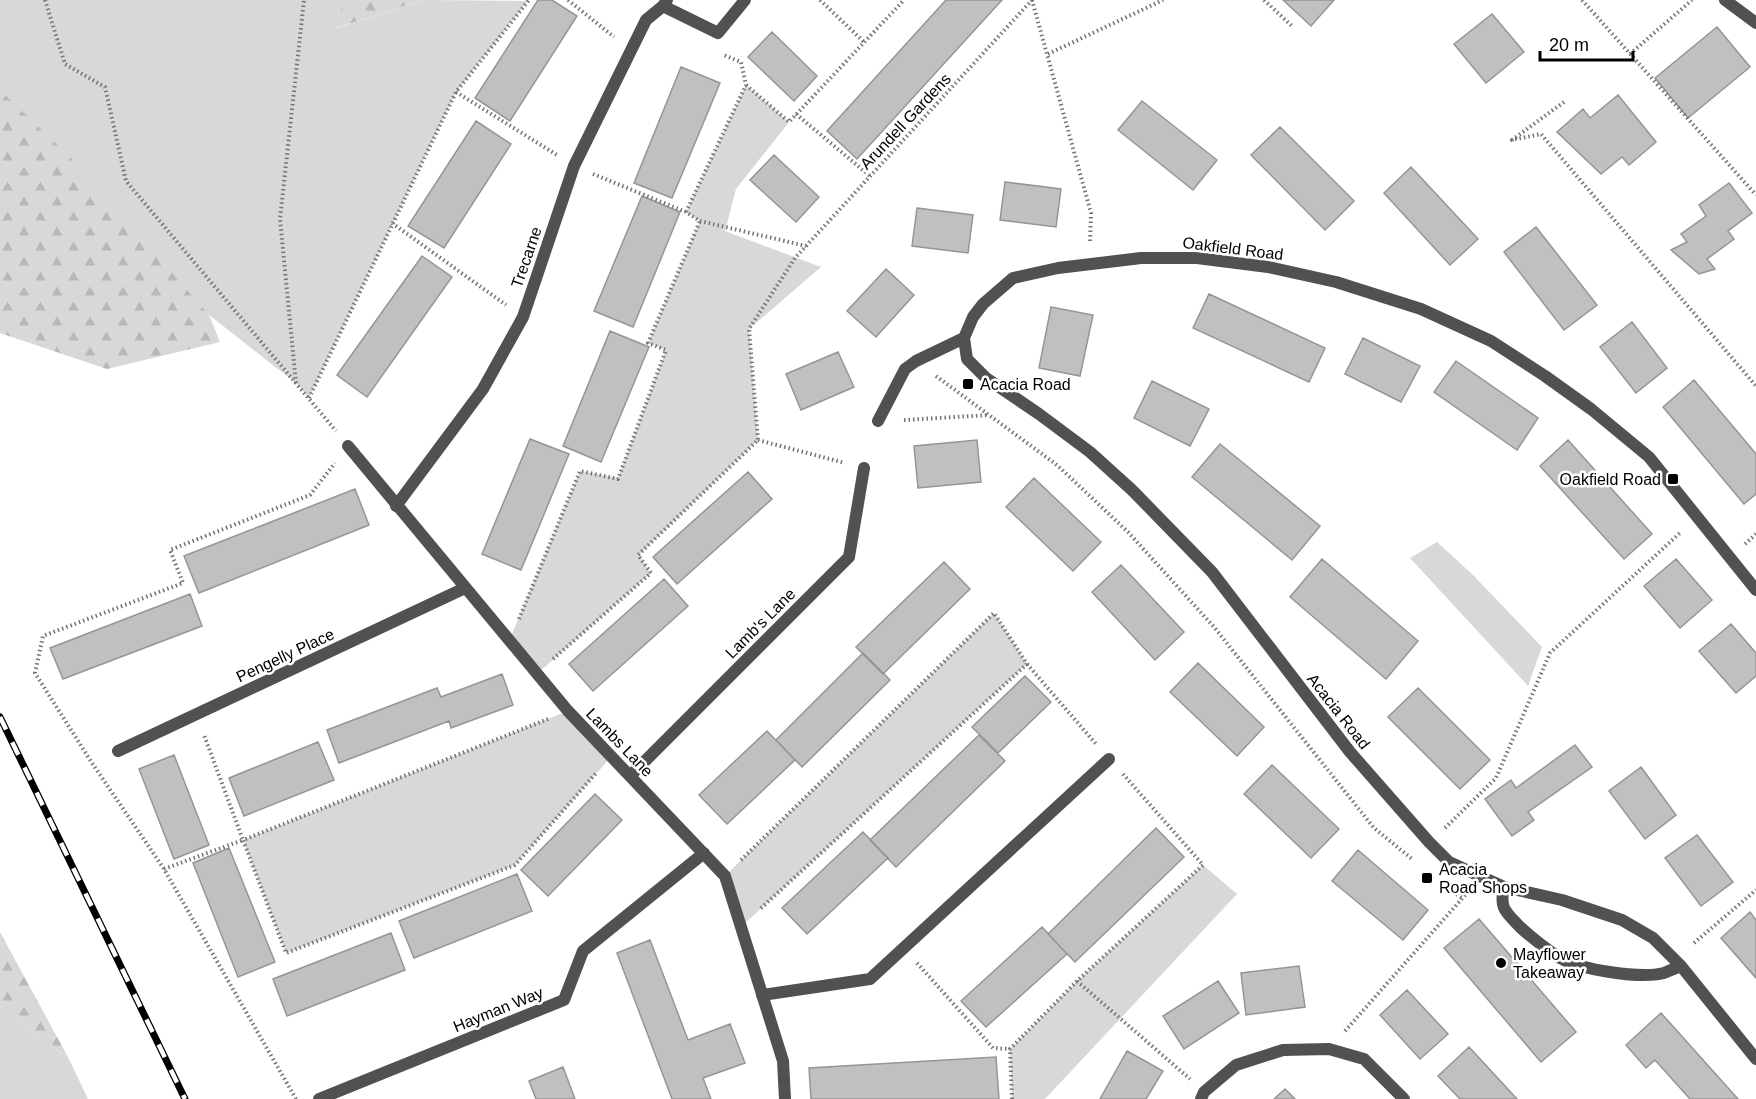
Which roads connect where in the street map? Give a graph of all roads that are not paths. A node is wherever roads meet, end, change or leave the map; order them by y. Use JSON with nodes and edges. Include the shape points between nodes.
{"nodes":[{"id":1,"x":745,"y":0,"type":"edge"},
{"id":2,"x":1725,"y":0,"type":"edge"},
{"id":3,"x":665,"y":3,"type":"edge"},
{"id":4,"x":1756,"y":23,"type":"edge"},
{"id":5,"x":964,"y":338,"type":"junction"},
{"id":6,"x":879,"y":421,"type":"road end"},
{"id":7,"x":348,"y":446,"type":"road end"},
{"id":8,"x":864,"y":468,"type":"road end"},
{"id":9,"x":396,"y":506,"type":"junction"},
{"id":10,"x":465,"y":588,"type":"junction"},
{"id":11,"x":1756,"y":590,"type":"edge"},
{"id":12,"x":118,"y":751,"type":"dead end"},
{"id":13,"x":1109,"y":759,"type":"road end"},
{"id":14,"x":630,"y":776,"type":"junction"},
{"id":15,"x":704,"y":853,"type":"junction"},
{"id":16,"x":1504,"y":888,"type":"junction"},
{"id":17,"x":1681,"y":966,"type":"junction"},
{"id":18,"x":762,"y":995,"type":"junction"},
{"id":19,"x":1756,"y":1059,"type":"edge"},
{"id":20,"x":1202,"y":1095,"type":"edge"},
{"id":21,"x":319,"y":1099,"type":"edge"},
{"id":22,"x":785,"y":1099,"type":"edge"},
{"id":23,"x":1404,"y":1099,"type":"edge"}],
"edges":[{"from":1,"to":3,"type":"street","name":"Trecarne","via":[[718,33]]},
{"from":2,"to":4,"type":"street"},
{"from":3,"to":9,"type":"street","name":"Trecarne","via":[[646,20],[574,166],[523,317],[483,389]]},
{"from":5,"to":6,"type":"street","via":[[905,369]]},
{"from":5,"to":11,"type":"street","name":"Oakfield Road","via":[[983,304],[1014,278],[1058,268],[1141,258],[1197,258],[1268,267],[1336,282],[1421,309],[1491,341],[1545,376],[1649,457]]},
{"from":5,"to":16,"type":"street","name":"Acacia Road","via":[[967,359],[986,378],[1090,452],[1212,572],[1350,752],[1429,842],[1449,862]]},
{"from":7,"to":9,"type":"street","name":"Lambs Lane"},
{"from":8,"to":14,"type":"street","name":"Lamb's Lane","via":[[849,557]]},
{"from":9,"to":10,"type":"street","name":"Lambs Lane"},
{"from":10,"to":12,"type":"street","name":"Pengelly Place"},
{"from":10,"to":14,"type":"street","name":"Lambs Lane","via":[[568,711]]},
{"from":13,"to":18,"type":"street","via":[[870,978]]},
{"from":14,"to":15,"type":"street","name":"Lambs Lane"},
{"from":15,"to":18,"type":"street","name":"Lambs Lane","via":[[725,876]]},
{"from":15,"to":21,"type":"street","name":"Hayman Way","via":[[583,951],[564,1000]]},
{"from":16,"to":17,"type":"street","name":"Acacia Road","via":[[1562,900],[1622,920],[1653,938]]},
{"from":16,"to":17,"type":"street","via":[[1501,900],[1507,914],[1530,937],[1561,958],[1593,969],[1641,974],[1663,973]]},
{"from":17,"to":19,"type":"street","name":"Acacia Road"},
{"from":18,"to":22,"type":"street","name":"Lambs Lane","via":[[783,1061]]},
{"from":20,"to":23,"type":"street","via":[[1236,1065],[1283,1050],[1329,1049],[1364,1059]]}]}
